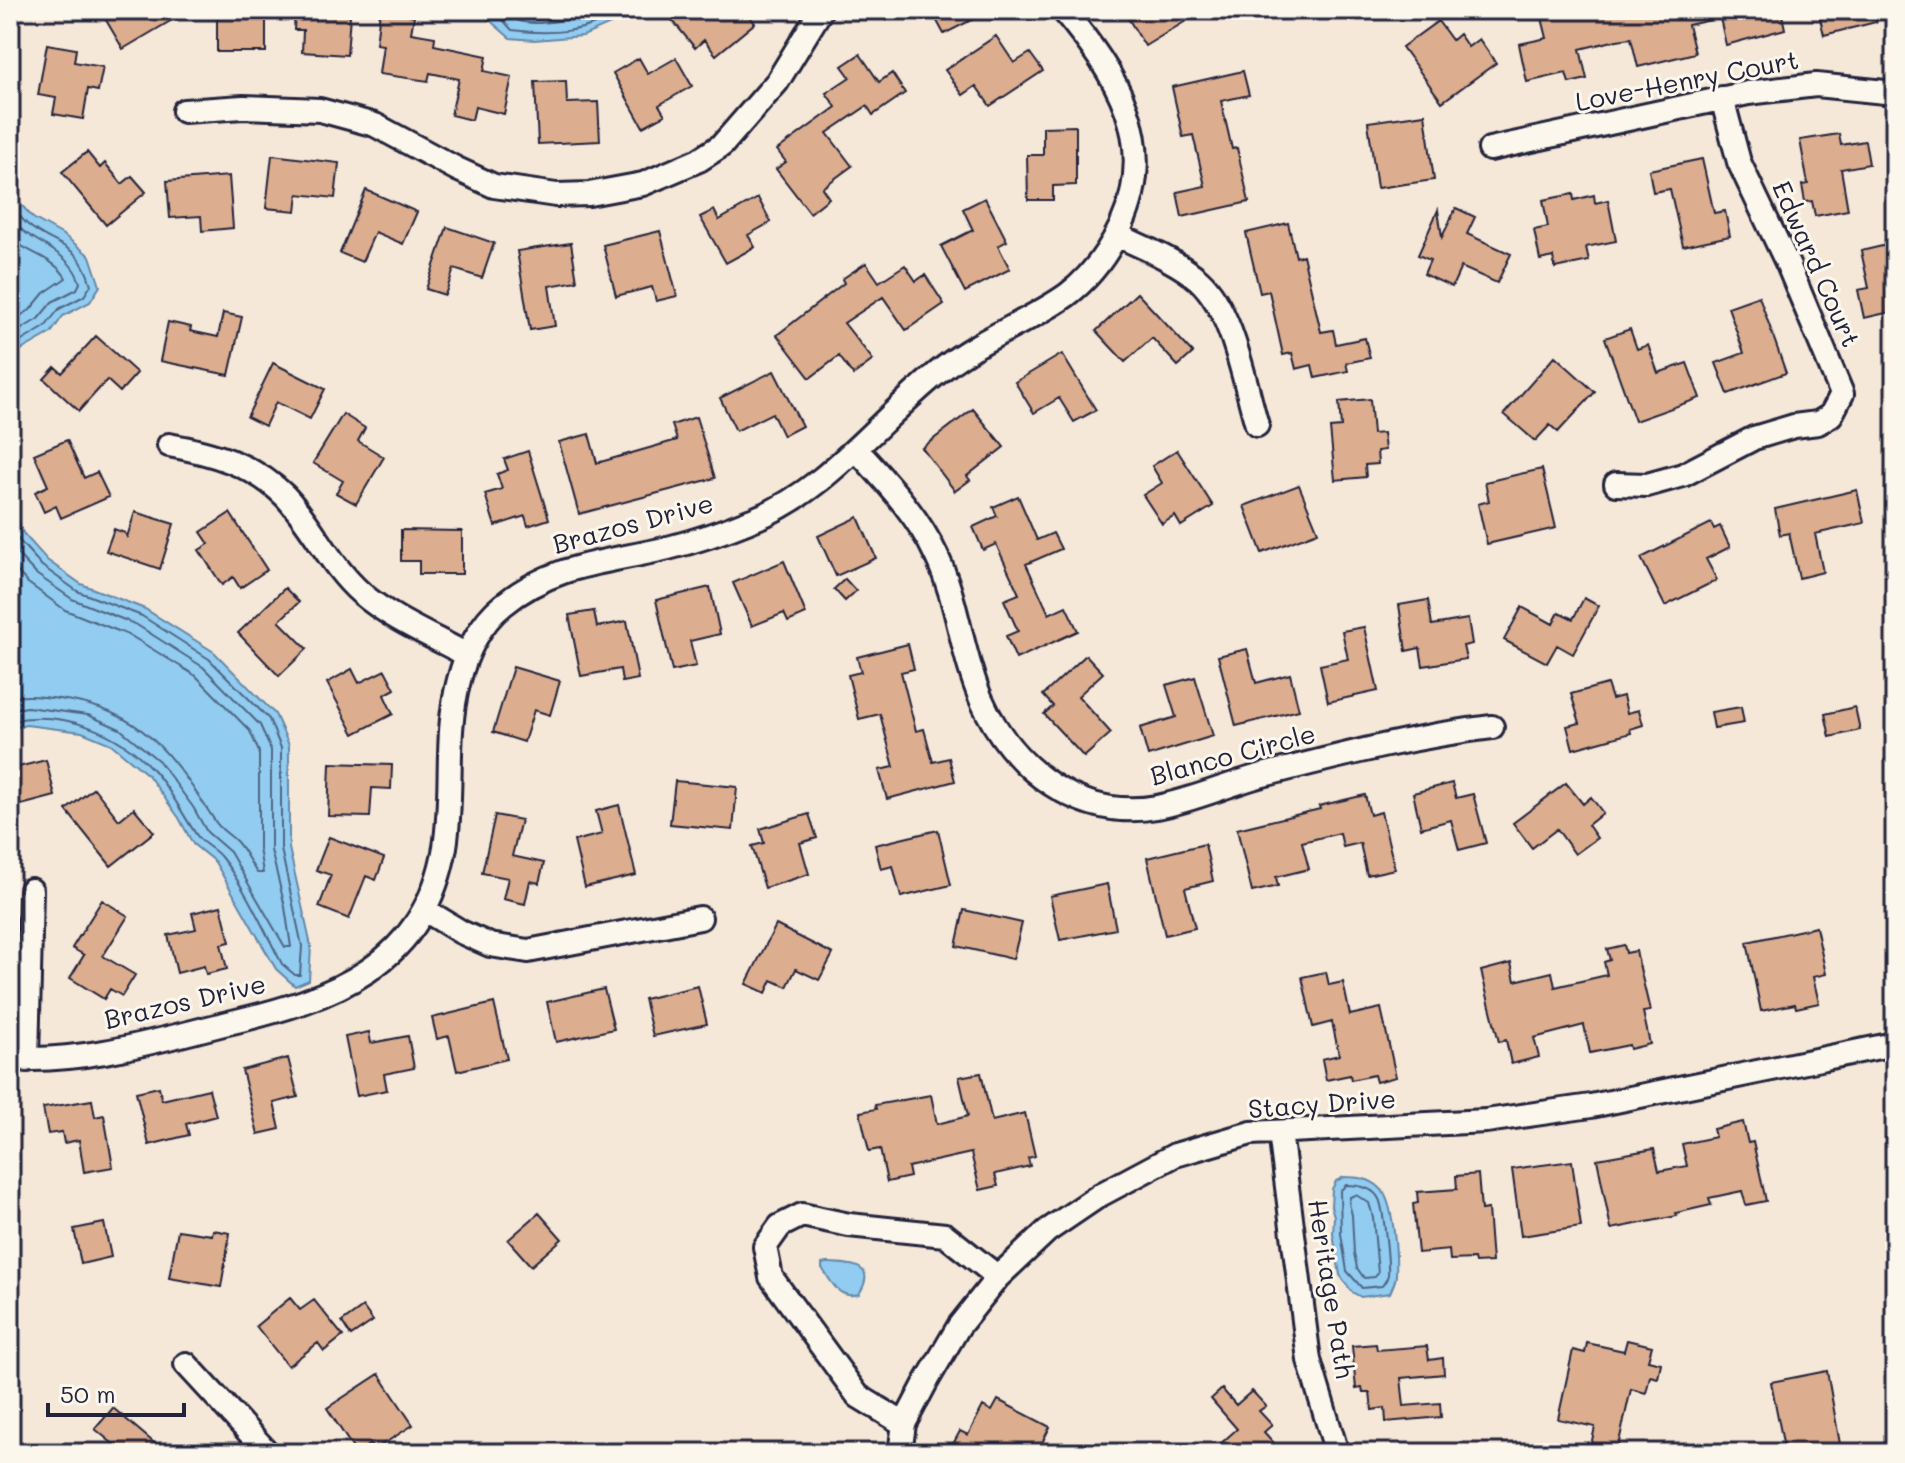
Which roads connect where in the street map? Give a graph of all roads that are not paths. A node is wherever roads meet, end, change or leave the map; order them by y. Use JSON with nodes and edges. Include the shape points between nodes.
{"nodes":[{"id":1,"x":821,"y":10,"type":"edge"},
{"id":2,"x":1063,"y":10,"type":"edge"},
{"id":3,"x":1895,"y":93,"type":"edge"},
{"id":4,"x":1722,"y":98,"type":"junction"},
{"id":5,"x":184,"y":111,"type":"dead end"},
{"id":6,"x":1490,"y":149,"type":"dead end"},
{"id":7,"x":1117,"y":235,"type":"junction"},
{"id":8,"x":1257,"y":425,"type":"dead end"},
{"id":9,"x":169,"y":445,"type":"dead end"},
{"id":10,"x":856,"y":449,"type":"junction"},
{"id":11,"x":1616,"y":484,"type":"dead end"},
{"id":12,"x":467,"y":655,"type":"junction"},
{"id":13,"x":1492,"y":727,"type":"dead end"},
{"id":14,"x":31,"y":890,"type":"dead end"},
{"id":15,"x":425,"y":910,"type":"junction"},
{"id":16,"x":700,"y":918,"type":"dead end"},
{"id":17,"x":1889,"y":1045,"type":"dead end"},
{"id":18,"x":18,"y":1059,"type":"edge"},
{"id":19,"x":1280,"y":1132,"type":"junction"},
{"id":20,"x":998,"y":1277,"type":"junction"},
{"id":21,"x":186,"y":1364,"type":"dead end"},
{"id":22,"x":904,"y":1424,"type":"junction"},
{"id":23,"x":268,"y":1453,"type":"edge"},
{"id":24,"x":900,"y":1453,"type":"edge"},
{"id":25,"x":1337,"y":1453,"type":"edge"}],
"edges":[{"from":1,"to":5,"type":"street","via":[[777,82],[722,145],[643,184],[589,194],[494,186],[375,125],[320,110]]},
{"from":2,"to":7,"type":"street","name":"Brazos Drive","via":[[1112,77],[1135,141],[1134,181]]},
{"from":3,"to":4,"type":"street","name":"Love-Henry Court","via":[[1816,85]]},
{"from":4,"to":6,"type":"street","name":"Love-Henry Court"},
{"from":4,"to":11,"type":"street","name":"Edward Court","via":[[1739,162],[1842,394],[1831,415],[1818,423],[1754,438],[1683,475],[1647,485]]},
{"from":7,"to":8,"type":"street","via":[[1202,283],[1227,325]]},
{"from":7,"to":10,"type":"street","name":"Brazos Drive","via":[[1101,262],[1066,295],[945,367]]},
{"from":9,"to":12,"type":"street","via":[[212,453],[255,472],[285,497],[358,590]]},
{"from":10,"to":12,"type":"street","name":"Brazos Drive","via":[[817,482],[757,519],[669,548],[550,575],[499,607]]},
{"from":10,"to":13,"type":"street","name":"Blanco Circle","via":[[906,505],[937,555],[982,702],[1030,769],[1073,798],[1094,805],[1154,808],[1390,743]]},
{"from":12,"to":15,"type":"street","name":"Brazos Drive","via":[[451,710],[445,845]]},
{"from":14,"to":18,"type":"street"},
{"from":15,"to":16,"type":"street","via":[[490,945],[528,951]]},
{"from":15,"to":18,"type":"street","name":"Brazos Drive","via":[[383,962],[342,987],[265,1014],[146,1043]]},
{"from":17,"to":19,"type":"street","name":"Stacy Drive","via":[[1591,1106],[1501,1119]]},
{"from":19,"to":20,"type":"street","name":"Stacy Drive","via":[[1251,1133],[1175,1155],[1047,1231]]},
{"from":19,"to":25,"type":"street","name":"Heritage Path","via":[[1309,1360]]},
{"from":20,"to":22,"type":"street","name":"Stacy Drive","via":[[959,1326]]},
{"from":20,"to":22,"type":"street","via":[[945,1235],[802,1215],[780,1226],[765,1247],[771,1277],[858,1396]]},
{"from":21,"to":23,"type":"street"},
{"from":22,"to":24,"type":"street","name":"Stacy Drive"}]}
